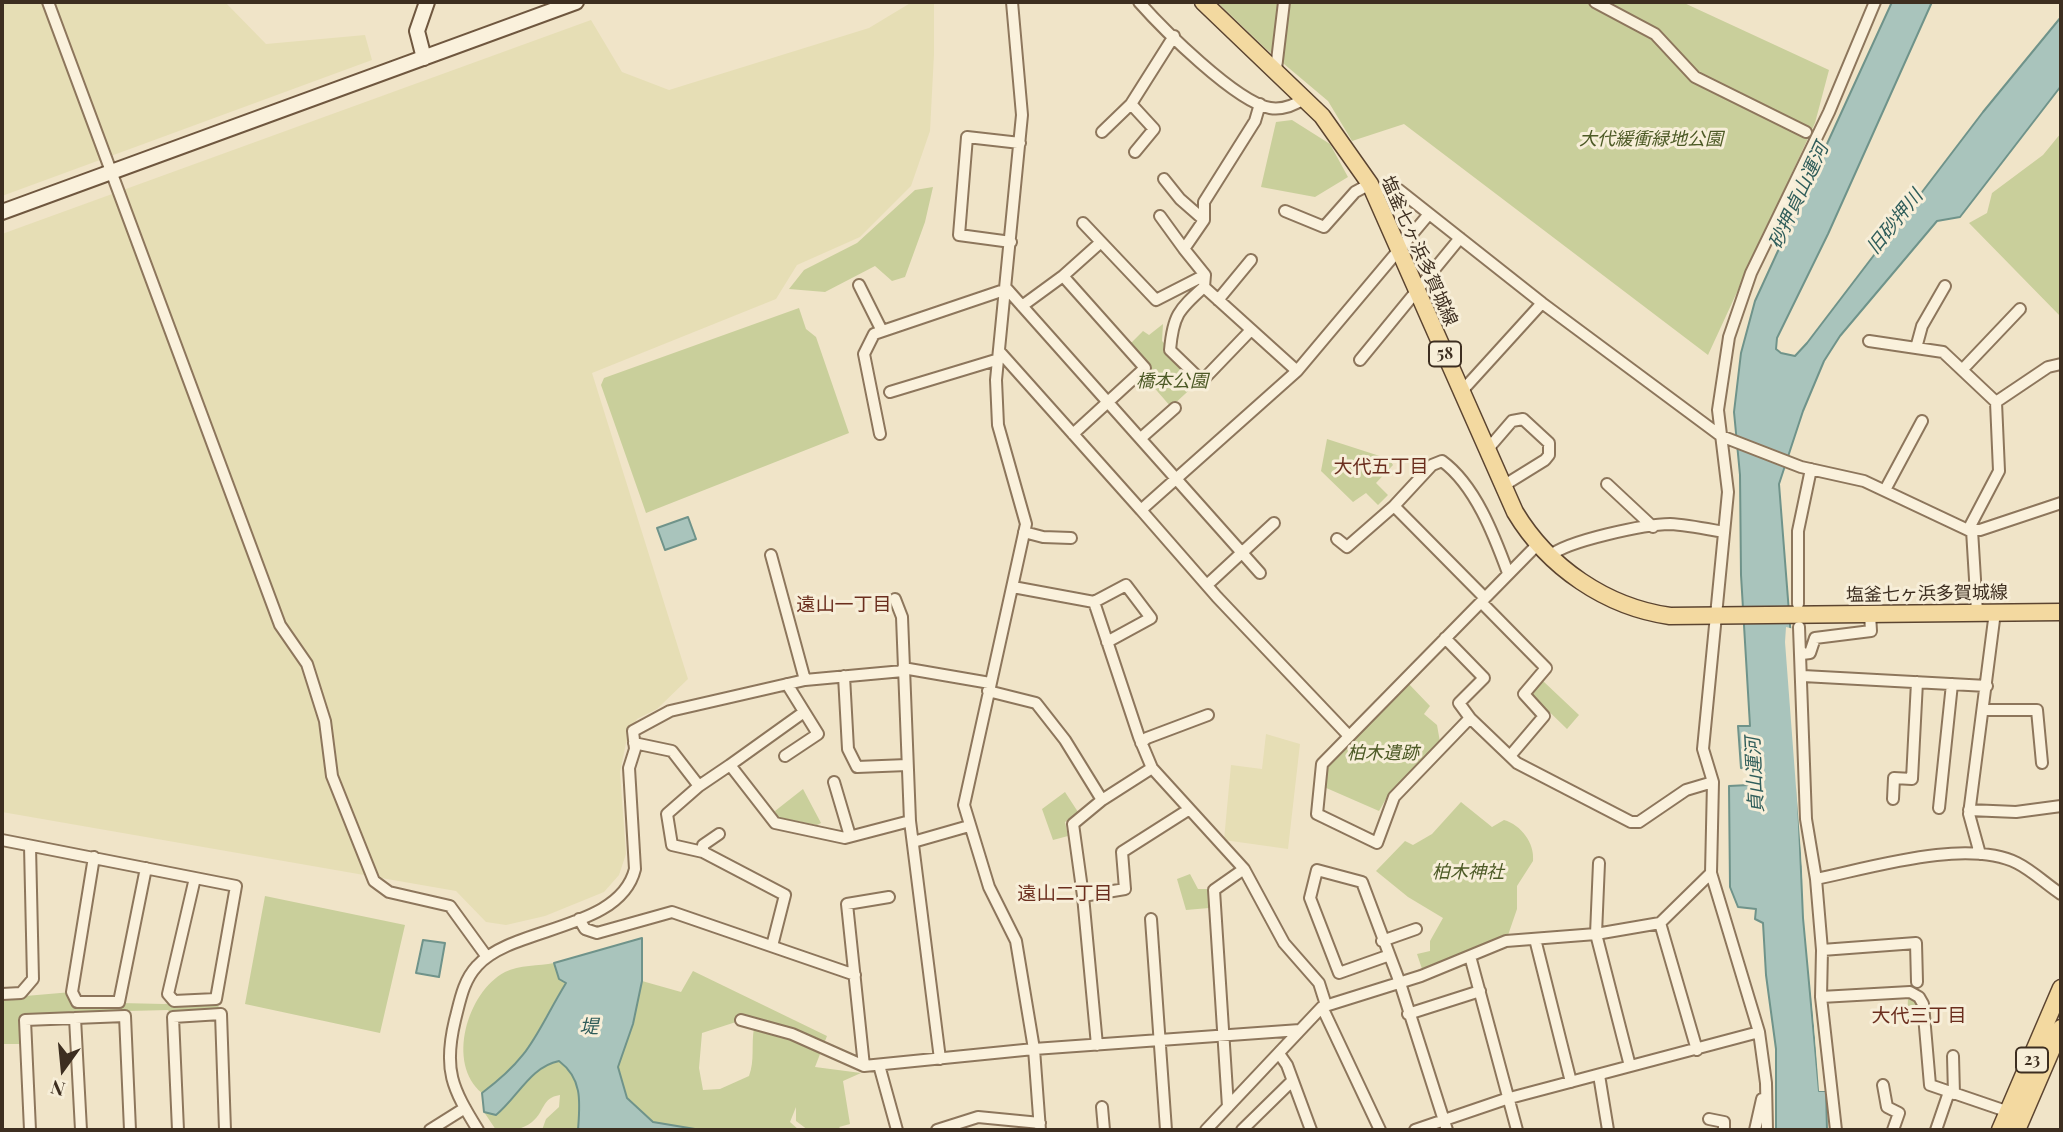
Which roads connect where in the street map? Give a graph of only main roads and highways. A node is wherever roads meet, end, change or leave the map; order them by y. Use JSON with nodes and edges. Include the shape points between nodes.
{"nodes":[{"id":1,"x":1203,"y":2,"type":"edge"},
{"id":2,"x":2061,"y":611,"type":"edge"},
{"id":3,"x":2061,"y":988,"type":"edge"},
{"id":4,"x":2061,"y":1028,"type":"edge"},
{"id":5,"x":2000,"y":1130,"type":"edge"},
{"id":6,"x":2017,"y":1130,"type":"edge"}],
"edges":[{"from":1,"to":2,"type":"main road","name":"塩釜七ヶ浜多賀城線","number":"58","via":[[1305,97],[1372,188],[1522,523],[1550,556],[1588,586],[1627,606],[1670,616]]},
{"from":3,"to":5,"type":"main road","number":"23"},
{"from":4,"to":6,"type":"main road","number":"23"}]}
